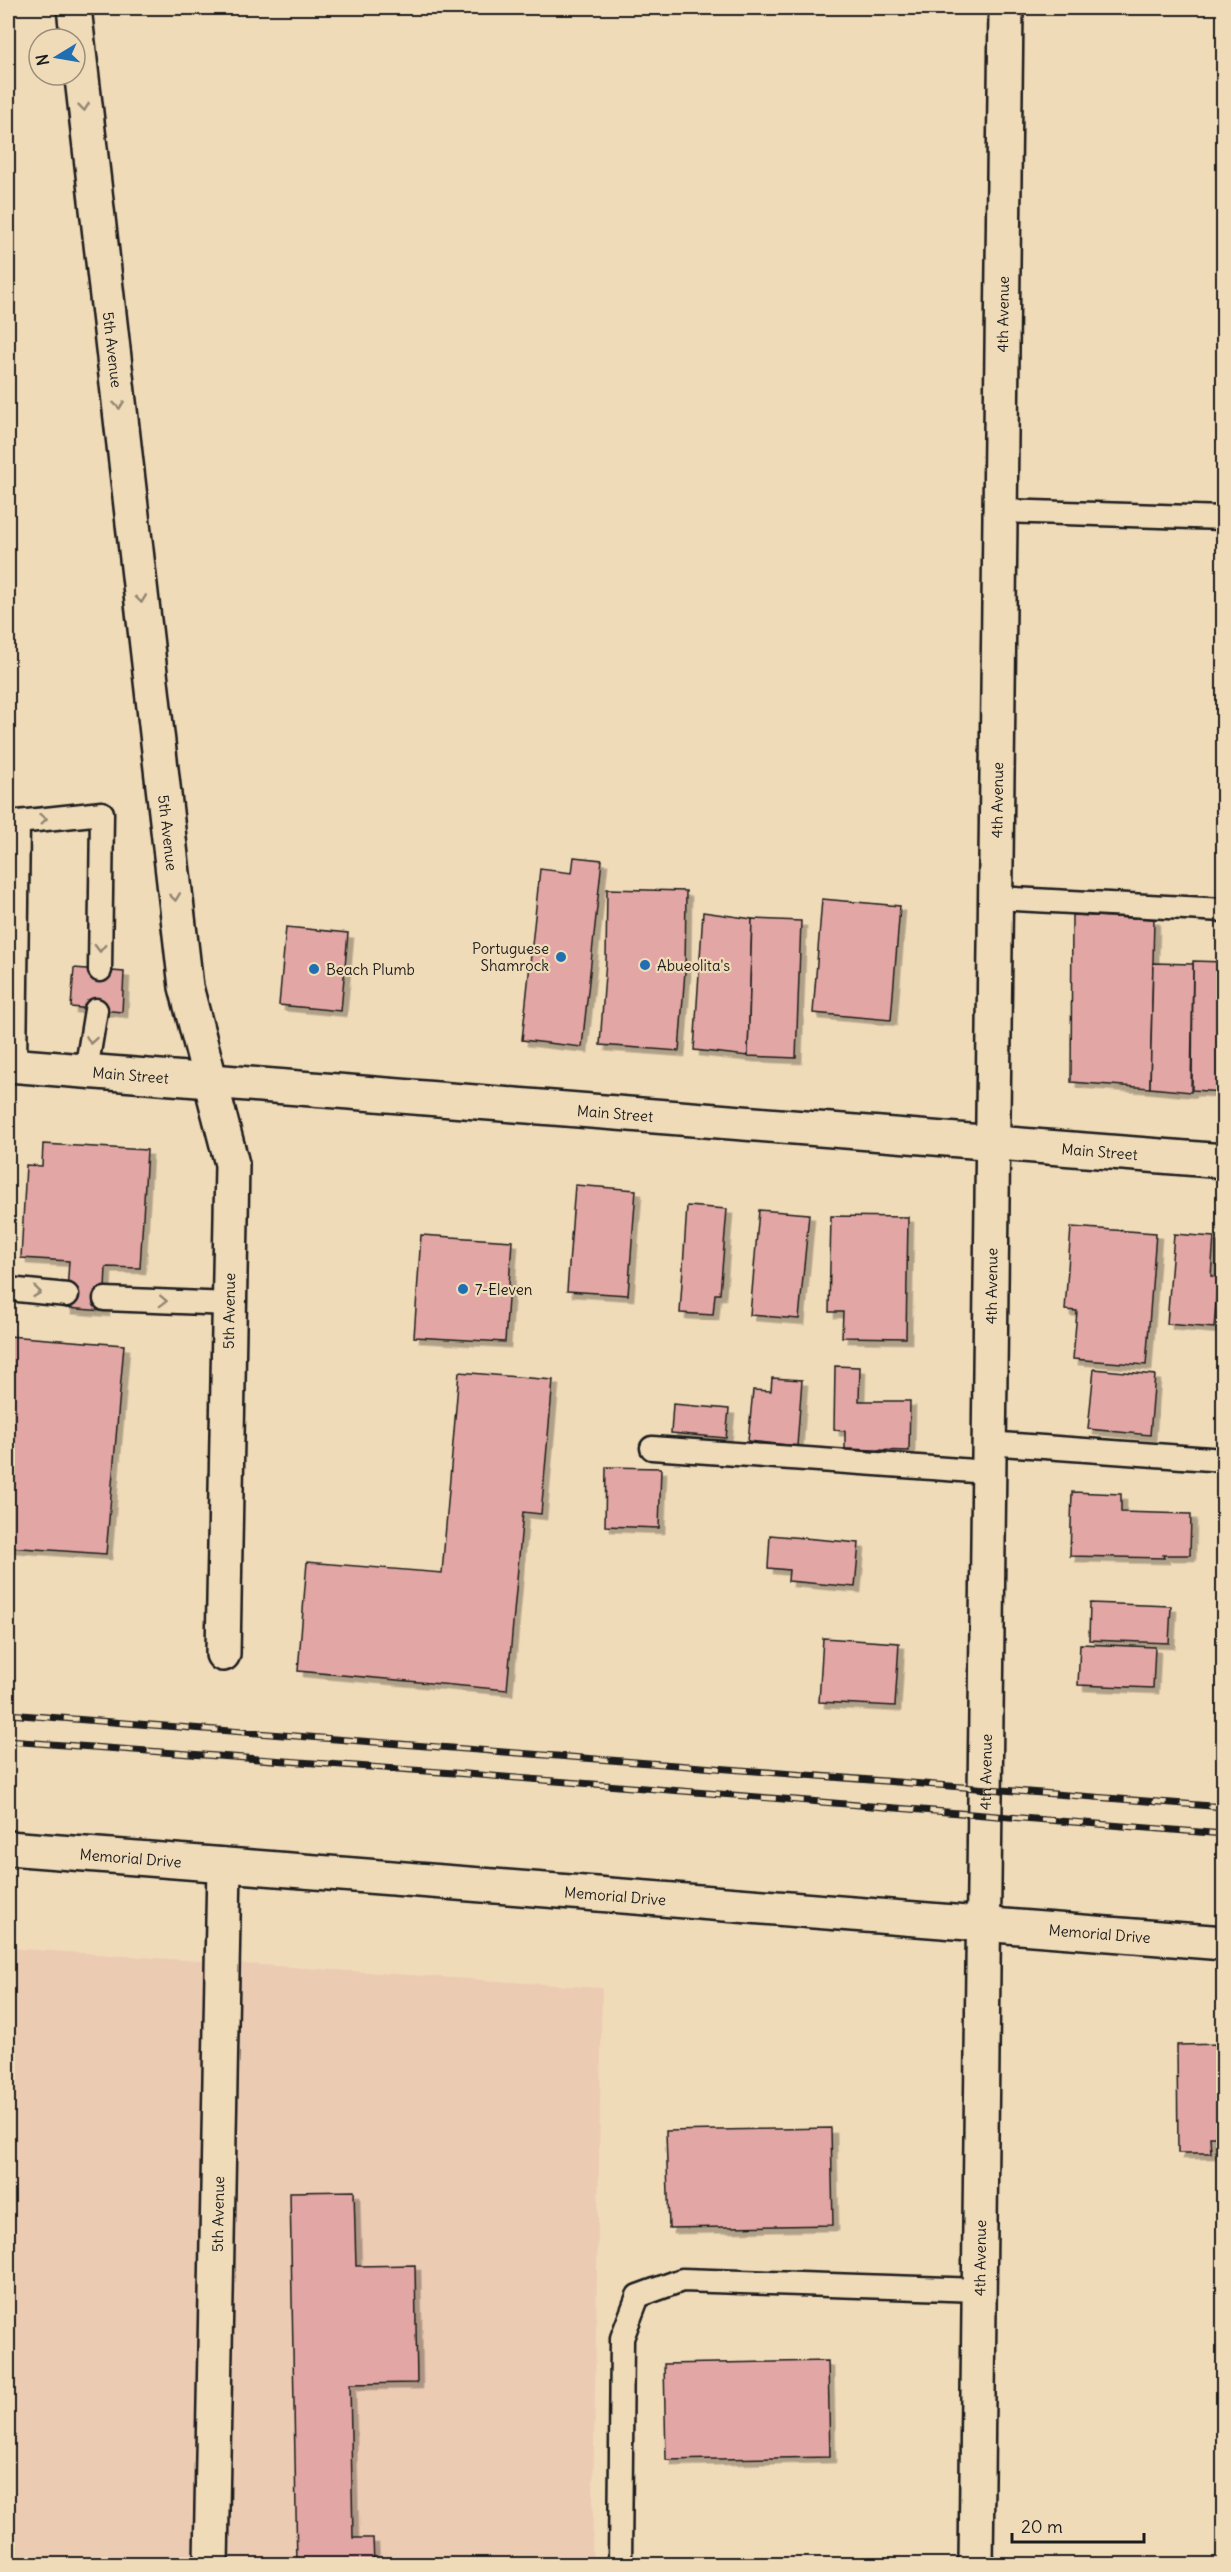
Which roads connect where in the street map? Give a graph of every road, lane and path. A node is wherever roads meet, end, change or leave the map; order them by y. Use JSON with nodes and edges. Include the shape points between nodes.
{"nodes":[{"id":1,"x":74,"y":8,"type":"edge"},
{"id":2,"x":1006,"y":8,"type":"edge"},
{"id":3,"x":1000,"y":511,"type":"junction"},
{"id":4,"x":1224,"y":518,"type":"edge"},
{"id":5,"x":995,"y":898,"type":"junction"},
{"id":6,"x":1224,"y":910,"type":"edge"},
{"id":7,"x":100,"y":970,"type":"dead end"},
{"id":8,"x":96,"y":1010,"type":"dead end"},
{"id":9,"x":11,"y":1065,"type":"edge"},
{"id":10,"x":86,"y":1071,"type":"junction"},
{"id":11,"x":210,"y":1080,"type":"junction"},
{"id":12,"x":992,"y":1142,"type":"junction"},
{"id":13,"x":1224,"y":1161,"type":"edge"},
{"id":14,"x":8,"y":1289,"type":"edge"},
{"id":15,"x":67,"y":1295,"type":"dead end"},
{"id":16,"x":105,"y":1299,"type":"dead end"},
{"id":17,"x":230,"y":1304,"type":"junction"},
{"id":18,"x":652,"y":1448,"type":"dead end"},
{"id":19,"x":988,"y":1457,"type":"junction"},
{"id":20,"x":1224,"y":1460,"type":"edge"},
{"id":21,"x":223,"y":1654,"type":"dead end"},
{"id":22,"x":8,"y":1848,"type":"edge"},
{"id":23,"x":224,"y":1865,"type":"junction"},
{"id":24,"x":985,"y":1923,"type":"junction"},
{"id":25,"x":1224,"y":1943,"type":"edge"},
{"id":26,"x":979,"y":2290,"type":"junction"},
{"id":27,"x":211,"y":2565,"type":"edge"},
{"id":28,"x":620,"y":2565,"type":"edge"},
{"id":29,"x":976,"y":2565,"type":"edge"}],
"edges":[{"from":1,"to":11,"type":"street","name":"5th Avenue","one_way":true,"via":[[186,987]]},
{"from":2,"to":3,"type":"street","name":"4th Avenue"},
{"from":3,"to":4,"type":"lane"},
{"from":3,"to":5,"type":"street","name":"4th Avenue"},
{"from":5,"to":6,"type":"lane"},
{"from":5,"to":12,"type":"street","name":"4th Avenue"},
{"from":9,"to":7,"type":"lane","one_way":true,"via":[[18,822],[102,813]]},
{"from":8,"to":10,"type":"lane","one_way":true},
{"from":9,"to":10,"type":"street","name":"Main Street"},
{"from":10,"to":11,"type":"street","name":"Main Street"},
{"from":11,"to":12,"type":"street","name":"Main Street"},
{"from":11,"to":17,"type":"street","name":"5th Avenue","via":[[232,1164]]},
{"from":12,"to":13,"type":"street","name":"Main Street"},
{"from":12,"to":19,"type":"street","name":"4th Avenue"},
{"from":14,"to":15,"type":"lane","one_way":true},
{"from":16,"to":17,"type":"lane","one_way":true},
{"from":17,"to":21,"type":"street","name":"5th Avenue"},
{"from":18,"to":19,"type":"lane"},
{"from":19,"to":20,"type":"lane"},
{"from":19,"to":24,"type":"street","name":"4th Avenue"},
{"from":22,"to":23,"type":"street","name":"Memorial Drive"},
{"from":23,"to":24,"type":"street","name":"Memorial Drive"},
{"from":23,"to":27,"type":"street","name":"5th Avenue"},
{"from":24,"to":25,"type":"street","name":"Memorial Drive"},
{"from":24,"to":26,"type":"street","name":"4th Avenue"},
{"from":26,"to":28,"type":"lane","via":[[682,2280],[638,2296],[622,2338]]},
{"from":26,"to":29,"type":"street","name":"4th Avenue"}]}
